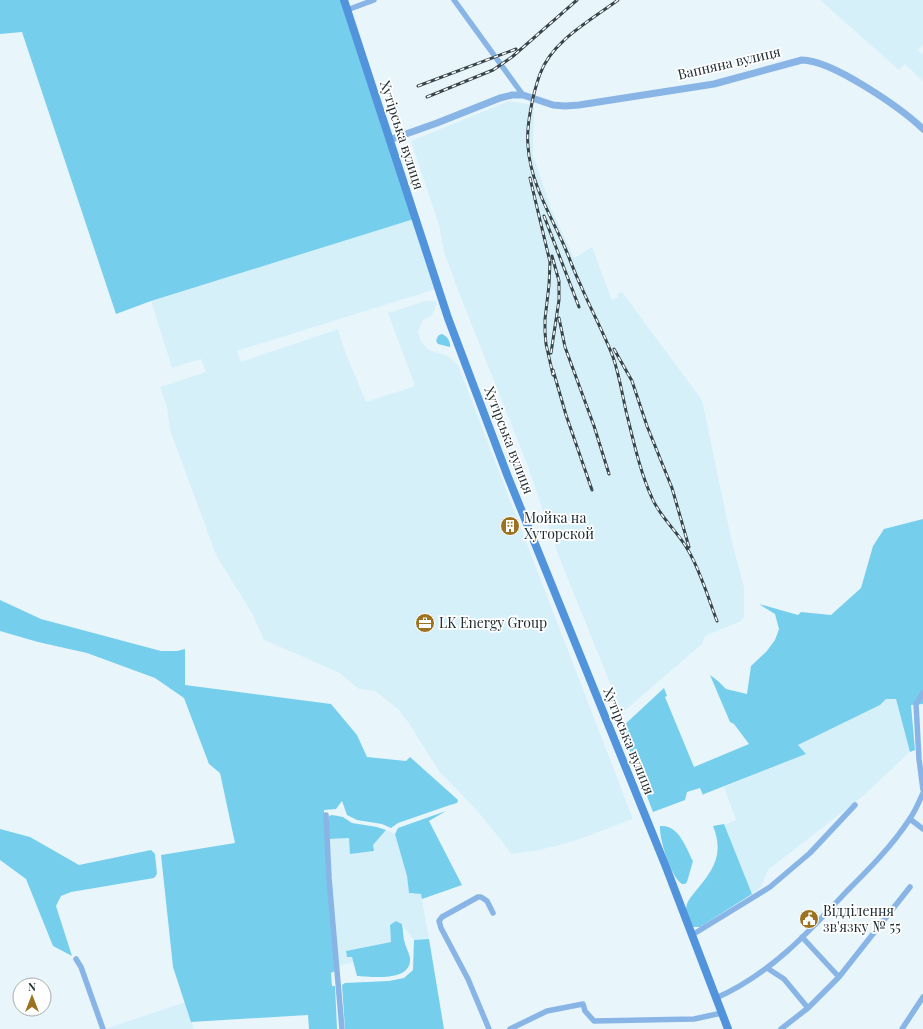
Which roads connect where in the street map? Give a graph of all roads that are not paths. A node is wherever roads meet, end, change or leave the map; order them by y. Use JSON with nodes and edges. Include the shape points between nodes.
{"nodes":[{"id":1,"x":344,"y":0,"type":"edge"},
{"id":2,"x":374,"y":0,"type":"edge"},
{"id":3,"x":454,"y":0,"type":"edge"},
{"id":4,"x":347,"y":10,"type":"junction"},
{"id":5,"x":523,"y":95,"type":"junction"},
{"id":6,"x":923,"y":129,"type":"edge"},
{"id":7,"x":389,"y":140,"type":"junction"},
{"id":8,"x":923,"y":693,"type":"edge"},
{"id":9,"x":923,"y":792,"type":"edge"},
{"id":10,"x":855,"y":805,"type":"dead end"},
{"id":11,"x":326,"y":816,"type":"dead end"},
{"id":12,"x":910,"y":819,"type":"junction"},
{"id":13,"x":923,"y":829,"type":"edge"},
{"id":14,"x":910,"y":887,"type":"dead end"},
{"id":15,"x":493,"y":914,"type":"dead end"},
{"id":16,"x":692,"y":935,"type":"junction"},
{"id":17,"x":802,"y":937,"type":"junction"},
{"id":18,"x":76,"y":959,"type":"dead end"},
{"id":19,"x":768,"y":968,"type":"junction"},
{"id":20,"x":839,"y":977,"type":"junction"},
{"id":21,"x":923,"y":997,"type":"edge"},
{"id":22,"x":716,"y":998,"type":"junction"},
{"id":23,"x":808,"y":1008,"type":"junction"},
{"id":24,"x":722,"y":1013,"type":"junction"},
{"id":25,"x":103,"y":1029,"type":"edge"},
{"id":26,"x":342,"y":1029,"type":"edge"},
{"id":27,"x":489,"y":1029,"type":"edge"},
{"id":28,"x":510,"y":1029,"type":"edge"},
{"id":29,"x":728,"y":1029,"type":"edge"},
{"id":30,"x":780,"y":1029,"type":"edge"},
{"id":31,"x":902,"y":1029,"type":"edge"}],
"edges":[{"from":1,"to":4,"type":"main road","name":"Хутірська вулиця"},
{"from":2,"to":4,"type":"street"},
{"from":3,"to":5,"type":"street"},
{"from":4,"to":7,"type":"main road","name":"Хутірська вулиця"},
{"from":5,"to":6,"type":"street","name":"Вапняна вулиця","via":[[553,105],[565,106],[714,84],[795,61],[809,60],[823,64],[891,102]]},
{"from":5,"to":7,"type":"street","via":[[500,98]]},
{"from":7,"to":16,"type":"main road","name":"Хутірська вулиця","via":[[448,318],[508,477]]},
{"from":8,"to":9,"type":"street","via":[[916,704]]},
{"from":9,"to":12,"type":"street"},
{"from":10,"to":16,"type":"street","via":[[810,854],[770,887]]},
{"from":11,"to":26,"type":"street"},
{"from":12,"to":13,"type":"street"},
{"from":12,"to":17,"type":"street","via":[[862,875]]},
{"from":14,"to":20,"type":"street"},
{"from":15,"to":27,"type":"street","via":[[487,901],[481,897],[475,898],[439,921]]},
{"from":16,"to":22,"type":"main road","name":"Хутірська вулиця"},
{"from":17,"to":19,"type":"street"},
{"from":17,"to":20,"type":"street"},
{"from":18,"to":25,"type":"street"},
{"from":19,"to":22,"type":"street"},
{"from":19,"to":23,"type":"street","via":[[784,979]]},
{"from":20,"to":23,"type":"street"},
{"from":21,"to":31,"type":"street"},
{"from":22,"to":24,"type":"main road","name":"Хутірська вулиця"},
{"from":23,"to":30,"type":"street"},
{"from":24,"to":28,"type":"street","via":[[694,1019],[594,1021],[585,1011],[583,1004],[547,1011]]},
{"from":24,"to":29,"type":"main road","name":"Хутірська вулиця"}]}
